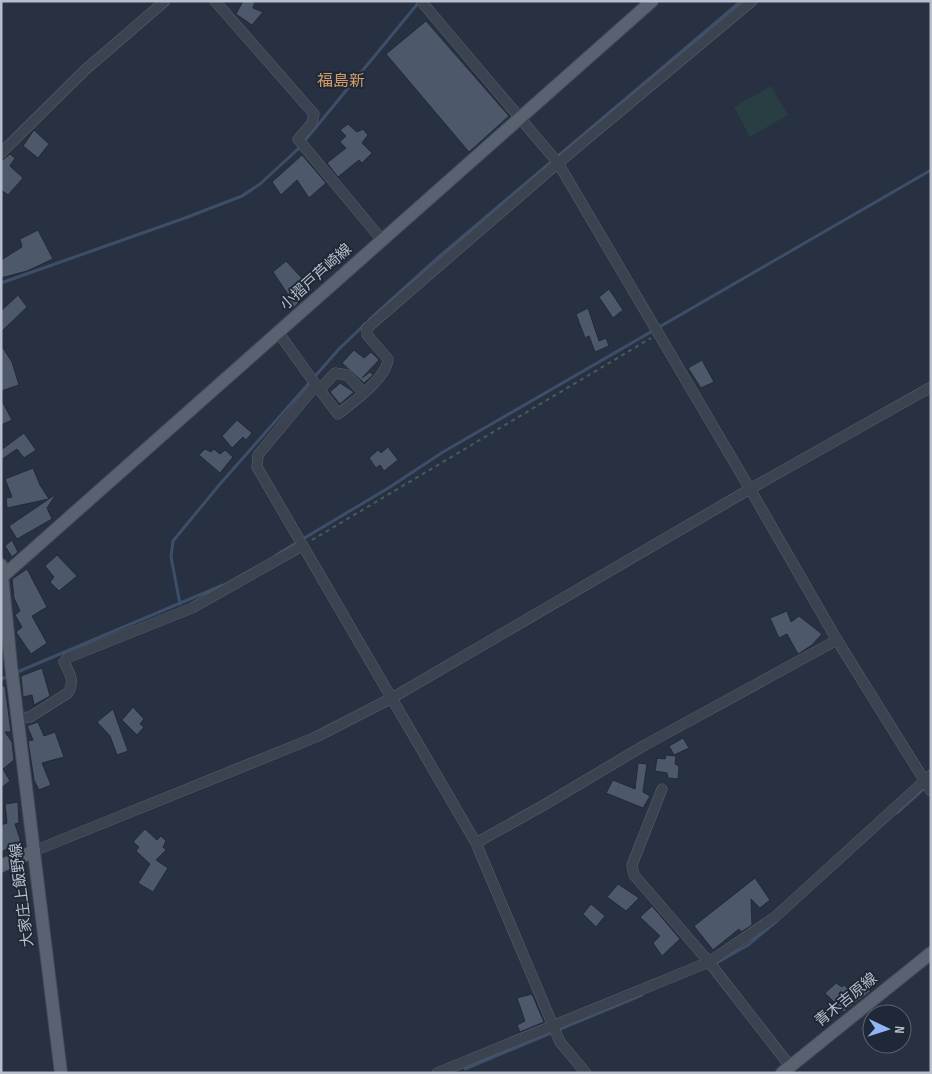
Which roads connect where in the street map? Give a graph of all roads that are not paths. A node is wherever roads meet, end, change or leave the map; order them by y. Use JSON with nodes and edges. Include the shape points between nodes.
{"nodes":[{"id":1,"x":165,"y":1,"type":"edge"},
{"id":2,"x":215,"y":1,"type":"edge"},
{"id":3,"x":420,"y":1,"type":"edge"},
{"id":4,"x":652,"y":1,"type":"edge"},
{"id":5,"x":752,"y":1,"type":"edge"},
{"id":6,"x":520,"y":117,"type":"junction"},
{"id":7,"x":1,"y":153,"type":"edge"},
{"id":8,"x":558,"y":164,"type":"junction"},
{"id":9,"x":382,"y":240,"type":"junction"},
{"id":10,"x":278,"y":332,"type":"junction"},
{"id":11,"x":931,"y":387,"type":"edge"},
{"id":12,"x":317,"y":388,"type":"junction"},
{"id":13,"x":364,"y":393,"type":"junction"},
{"id":14,"x":750,"y":489,"type":"junction"},
{"id":15,"x":302,"y":546,"type":"junction"},
{"id":16,"x":2,"y":571,"type":"edge"},
{"id":17,"x":837,"y":640,"type":"junction"},
{"id":18,"x":6,"y":667,"type":"edge"},
{"id":19,"x":392,"y":698,"type":"junction"},
{"id":20,"x":17,"y":718,"type":"junction"},
{"id":21,"x":927,"y":779,"type":"edge"},
{"id":22,"x":662,"y":789,"type":"dead end"},
{"id":23,"x":931,"y":791,"type":"edge"},
{"id":24,"x":476,"y":843,"type":"junction"},
{"id":25,"x":34,"y":851,"type":"junction"},
{"id":26,"x":1,"y":866,"type":"edge"},
{"id":27,"x":931,"y":953,"type":"edge"},
{"id":28,"x":709,"y":962,"type":"junction"},
{"id":29,"x":552,"y":1025,"type":"junction"},
{"id":30,"x":458,"y":1069,"type":"edge"},
{"id":31,"x":786,"y":1069,"type":"edge"},
{"id":32,"x":61,"y":1073,"type":"edge"},
{"id":33,"x":437,"y":1073,"type":"edge"},
{"id":34,"x":586,"y":1073,"type":"edge"}],
"edges":[{"from":1,"to":7,"type":"street","via":[[85,70]]},
{"from":2,"to":9,"type":"street","via":[[314,114],[312,123],[298,139]]},
{"from":3,"to":6,"type":"street"},
{"from":4,"to":6,"type":"main road","name":"小摺戸芦崎線"},
{"from":5,"to":8,"type":"street"},
{"from":6,"to":8,"type":"street"},
{"from":6,"to":9,"type":"main road","name":"小摺戸芦崎線"},
{"from":8,"to":13,"type":"street","via":[[367,328],[366,335],[388,359],[388,366]]},
{"from":8,"to":14,"type":"street"},
{"from":9,"to":10,"type":"main road","name":"小摺戸芦崎線"},
{"from":10,"to":12,"type":"street"},
{"from":10,"to":16,"type":"main road","name":"小摺戸芦崎線"},
{"from":11,"to":14,"type":"street"},
{"from":12,"to":13,"type":"street","via":[[335,373],[347,375]]},
{"from":12,"to":13,"type":"street","via":[[338,414]]},
{"from":12,"to":15,"type":"street","via":[[258,455],[257,467]]},
{"from":14,"to":17,"type":"street"},
{"from":14,"to":19,"type":"street"},
{"from":15,"to":19,"type":"street"},
{"from":15,"to":20,"type":"street","via":[[192,608],[67,658],[64,662],[72,677],[68,693],[30,717]]},
{"from":16,"to":18,"type":"main road","name":"大家庄上飯野線"},
{"from":17,"to":21,"type":"street"},
{"from":17,"to":24,"type":"street","via":[[645,745]]},
{"from":18,"to":20,"type":"main road","name":"大家庄上飯野線"},
{"from":19,"to":24,"type":"street"},
{"from":19,"to":25,"type":"street","via":[[316,737]]},
{"from":20,"to":25,"type":"main road","name":"大家庄上飯野線"},
{"from":21,"to":23,"type":"street"},
{"from":21,"to":28,"type":"street","via":[[775,917]]},
{"from":22,"to":28,"type":"street","via":[[632,864],[634,875]]},
{"from":24,"to":29,"type":"street"},
{"from":25,"to":26,"type":"main road"},
{"from":25,"to":32,"type":"main road","name":"大家庄上飯野線"},
{"from":27,"to":31,"type":"main road","name":"青木吉原線"},
{"from":28,"to":29,"type":"street"},
{"from":28,"to":31,"type":"street"},
{"from":29,"to":30,"type":"street"},
{"from":29,"to":34,"type":"street","via":[[560,1042]]},
{"from":30,"to":33,"type":"street"}]}
